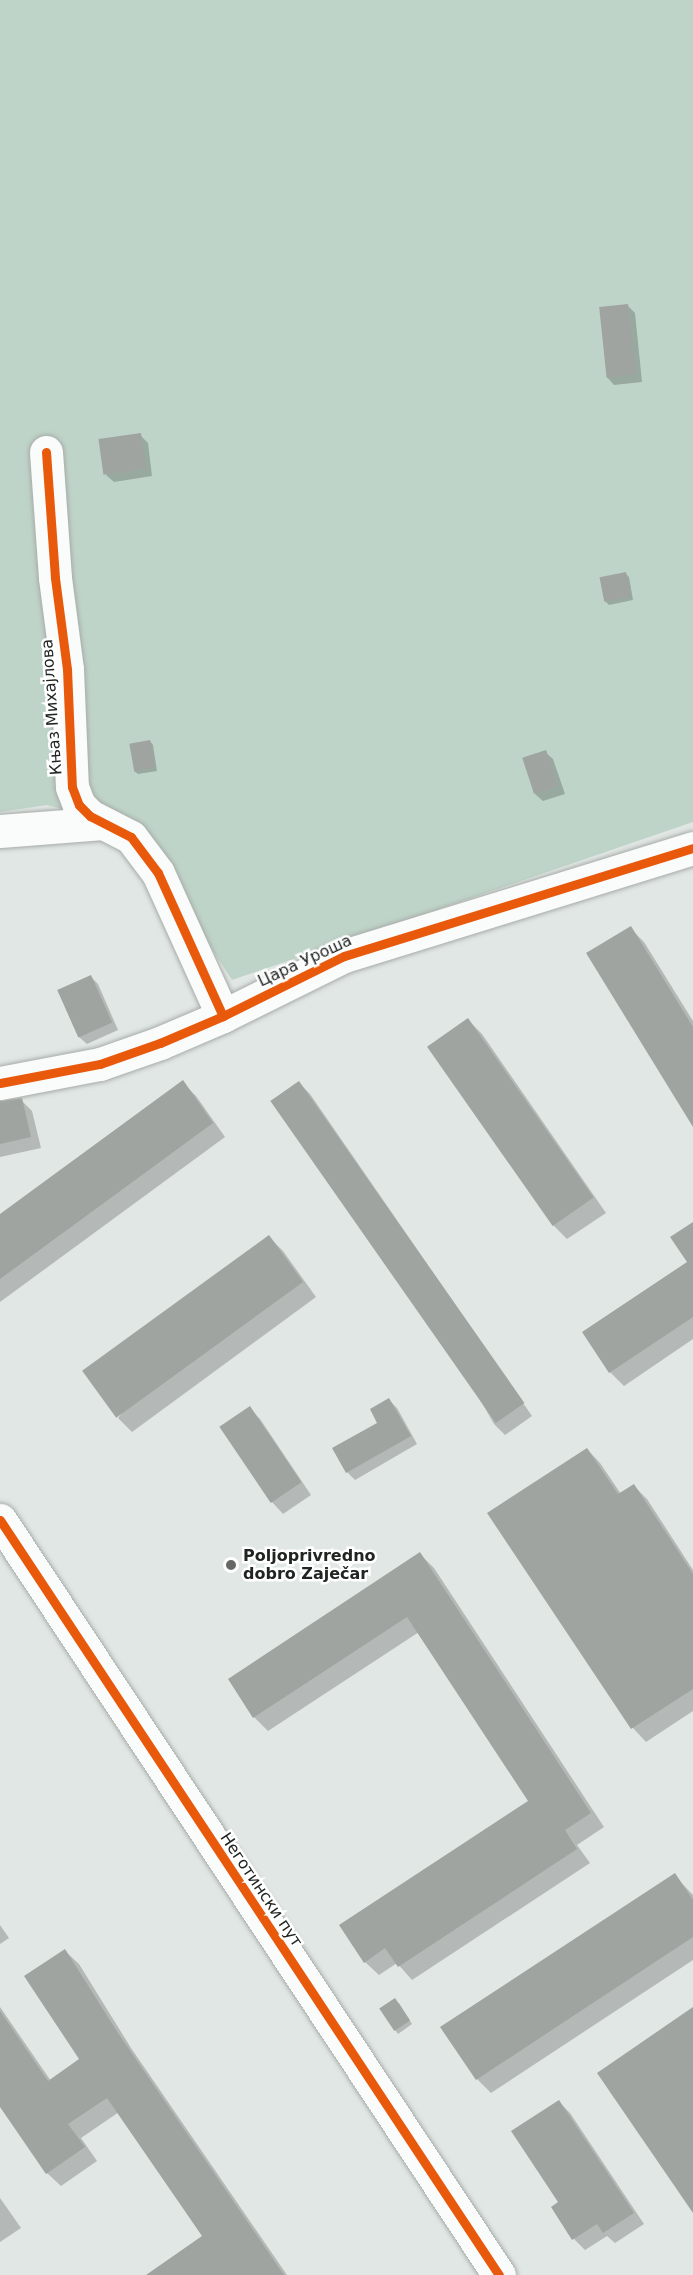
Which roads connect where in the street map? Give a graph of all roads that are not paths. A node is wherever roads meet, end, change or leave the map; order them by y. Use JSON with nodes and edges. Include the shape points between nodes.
{"nodes":[{"id":1,"x":46,"y":452,"type":"dead end"},
{"id":2,"x":104,"y":823,"type":"junction"},
{"id":3,"x":0,"y":831,"type":"edge"},
{"id":4,"x":693,"y":848,"type":"edge"},
{"id":5,"x":223,"y":1016,"type":"junction"},
{"id":6,"x":0,"y":1083,"type":"edge"},
{"id":7,"x":0,"y":1520,"type":"edge"},
{"id":8,"x":499,"y":2275,"type":"edge"}],
"edges":[{"from":1,"to":2,"type":"street","name":"Књаз Михајлова","via":[[55,578],[67,669],[72,787],[80,805]]},
{"from":2,"to":3,"type":"street"},
{"from":2,"to":5,"type":"street","name":"Књаз Михајлова","via":[[131,837],[158,873]]},
{"from":4,"to":5,"type":"street","name":"Цара Уроша","via":[[344,956]]},
{"from":5,"to":6,"type":"street","name":"Цара Уроша","via":[[100,1064]]},
{"from":7,"to":8,"type":"street","name":"Неготински пут"}]}
